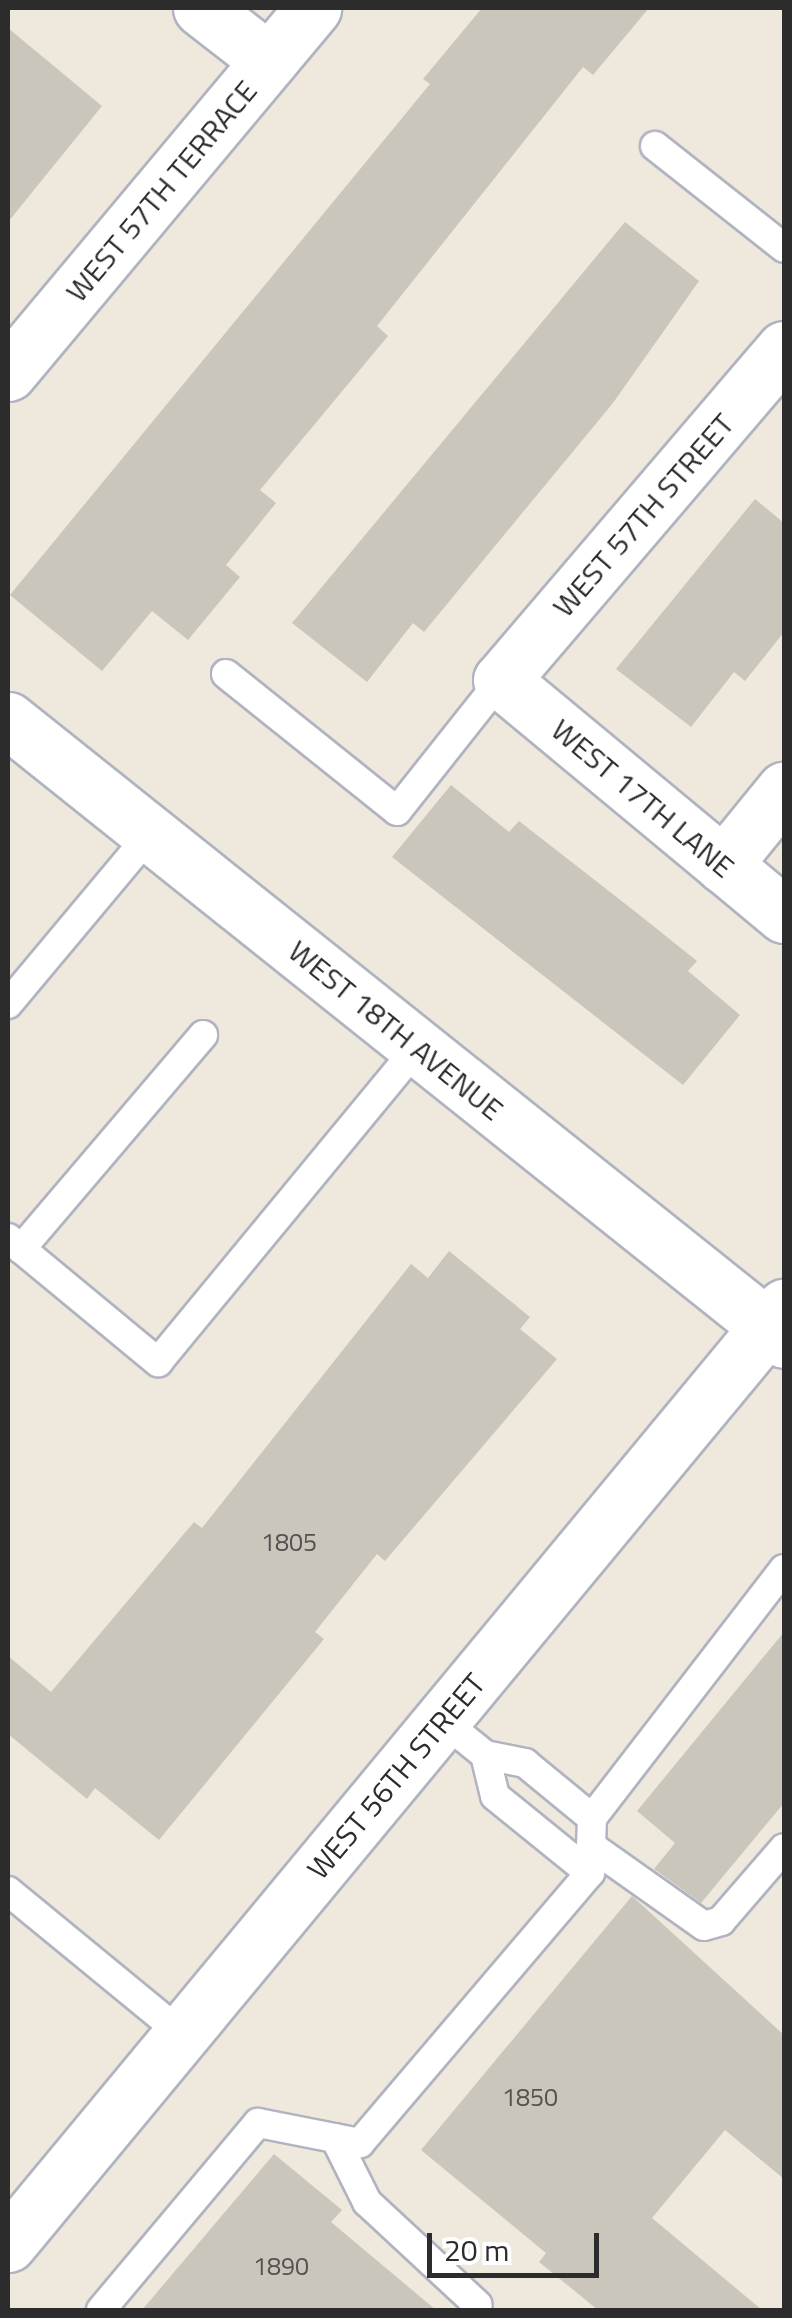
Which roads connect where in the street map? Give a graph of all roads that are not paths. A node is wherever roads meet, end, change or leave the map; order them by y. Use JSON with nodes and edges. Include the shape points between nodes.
{"nodes":[{"id":1,"x":200,"y":8,"type":"edge"},
{"id":2,"x":313,"y":8,"type":"edge"},
{"id":3,"x":269,"y":61,"type":"junction"},
{"id":4,"x":655,"y":146,"type":"dead end"},
{"id":5,"x":784,"y":248,"type":"edge"},
{"id":6,"x":784,"y":349,"type":"edge"},
{"id":7,"x":8,"y":373,"type":"edge"},
{"id":8,"x":226,"y":674,"type":"dead end"},
{"id":9,"x":501,"y":680,"type":"junction"},
{"id":10,"x":8,"y":720,"type":"edge"},
{"id":11,"x":784,"y":790,"type":"edge"},
{"id":12,"x":150,"y":834,"type":"junction"},
{"id":13,"x":722,"y":865,"type":"junction"},
{"id":14,"x":784,"y":915,"type":"edge"},
{"id":15,"x":8,"y":1004,"type":"edge"},
{"id":16,"x":202,"y":1035,"type":"dead end"},
{"id":17,"x":418,"y":1048,"type":"junction"},
{"id":18,"x":14,"y":1243,"type":"edge"},
{"id":19,"x":779,"y":1325,"type":"edge"},
{"id":20,"x":784,"y":1568,"type":"edge"},
{"id":21,"x":442,"y":1720,"type":"junction"},
{"id":22,"x":485,"y":1755,"type":"junction"},
{"id":23,"x":592,"y":1818,"type":"junction"},
{"id":24,"x":784,"y":1848,"type":"edge"},
{"id":25,"x":590,"y":1860,"type":"junction"},
{"id":26,"x":8,"y":1891,"type":"edge"},
{"id":27,"x":182,"y":2034,"type":"junction"},
{"id":28,"x":336,"y":2138,"type":"junction"},
{"id":29,"x":8,"y":2244,"type":"edge"},
{"id":30,"x":478,"y":2305,"type":"dead end"},
{"id":31,"x":101,"y":2310,"type":"edge"}],
"edges":[{"from":1,"to":3,"type":"street"},
{"from":2,"to":3,"type":"street","name":"WEST 57TH TERRACE"},
{"from":3,"to":7,"type":"street","name":"WEST 57TH TERRACE"},
{"from":4,"to":5,"type":"lane"},
{"from":6,"to":9,"type":"street","name":"WEST 57TH STREET"},
{"from":8,"to":9,"type":"lane","via":[[397,811]]},
{"from":9,"to":13,"type":"street","name":"WEST 17TH LANE"},
{"from":10,"to":12,"type":"street","name":"WEST 18TH AVENUE"},
{"from":11,"to":13,"type":"street"},
{"from":12,"to":15,"type":"lane"},
{"from":12,"to":17,"type":"street","name":"WEST 18TH AVENUE"},
{"from":13,"to":14,"type":"street","name":"WEST 17TH LANE"},
{"from":16,"to":18,"type":"lane"},
{"from":17,"to":18,"type":"lane","via":[[158,1362]]},
{"from":17,"to":19,"type":"street","name":"WEST 18TH AVENUE"},
{"from":19,"to":21,"type":"street","name":"WEST 56TH STREET"},
{"from":20,"to":23,"type":"lane"},
{"from":21,"to":22,"type":"lane"},
{"from":21,"to":27,"type":"street","name":"WEST 56TH STREET"},
{"from":22,"to":23,"type":"lane","via":[[525,1763]]},
{"from":22,"to":25,"type":"lane","via":[[495,1796]]},
{"from":23,"to":25,"type":"lane"},
{"from":24,"to":25,"type":"lane","via":[[721,1921],[704,1926]]},
{"from":25,"to":28,"type":"lane","via":[[360,2143]]},
{"from":26,"to":27,"type":"lane"},
{"from":27,"to":29,"type":"street","name":"WEST 56TH STREET"},
{"from":28,"to":30,"type":"lane","via":[[367,2202]]},
{"from":28,"to":31,"type":"lane","via":[[258,2123]]}]}
